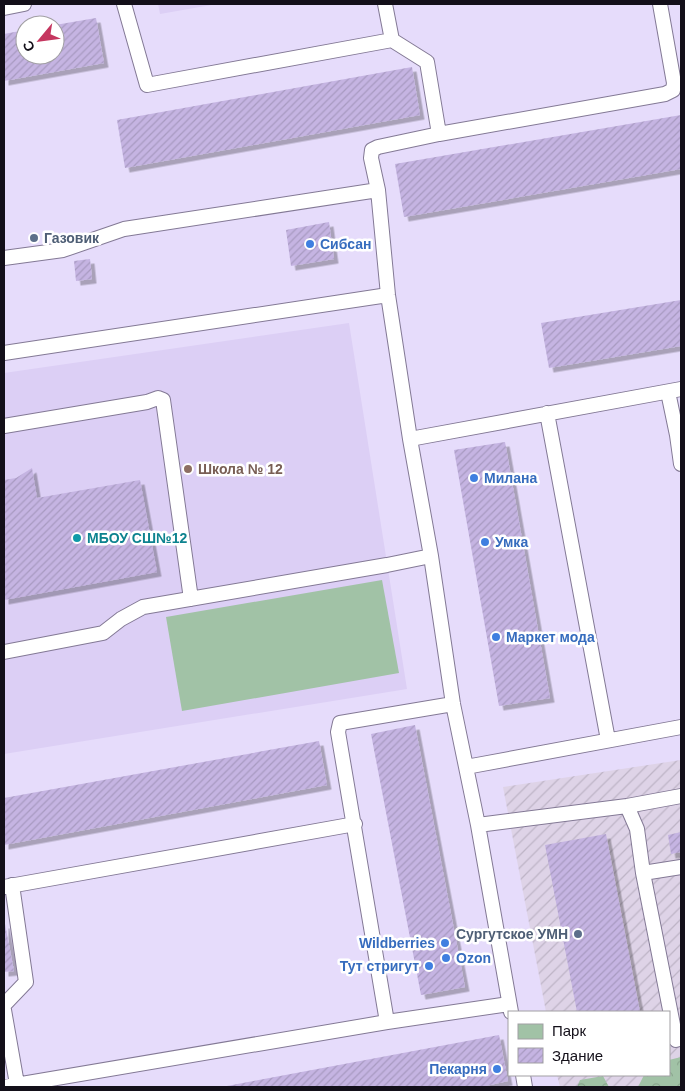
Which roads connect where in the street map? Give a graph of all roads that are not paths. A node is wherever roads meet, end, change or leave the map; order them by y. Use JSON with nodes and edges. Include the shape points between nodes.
{"nodes":[{"id":1,"x":24,"y":4,"type":"edge"},
{"id":2,"x":124,"y":4,"type":"edge"},
{"id":3,"x":385,"y":4,"type":"edge"},
{"id":4,"x":660,"y":4,"type":"edge"},
{"id":5,"x":4,"y":8,"type":"edge"},
{"id":6,"x":392,"y":40,"type":"junction"},
{"id":7,"x":439,"y":134,"type":"junction"},
{"id":8,"x":378,"y":190,"type":"junction"},
{"id":9,"x":4,"y":251,"type":"edge"},
{"id":10,"x":20,"y":256,"type":"junction"},
{"id":11,"x":4,"y":258,"type":"edge"},
{"id":12,"x":388,"y":295,"type":"junction"},
{"id":13,"x":4,"y":353,"type":"edge"},
{"id":14,"x":675,"y":391,"type":"edge"},
{"id":15,"x":548,"y":413,"type":"junction"},
{"id":16,"x":4,"y":426,"type":"edge"},
{"id":17,"x":410,"y":439,"type":"junction"},
{"id":18,"x":681,"y":464,"type":"edge"},
{"id":19,"x":431,"y":556,"type":"junction"},
{"id":20,"x":191,"y":599,"type":"junction"},
{"id":21,"x":4,"y":652,"type":"edge"},
{"id":22,"x":453,"y":704,"type":"junction"},
{"id":23,"x":681,"y":727,"type":"edge"},
{"id":24,"x":608,"y":740,"type":"junction"},
{"id":25,"x":466,"y":767,"type":"junction"},
{"id":26,"x":681,"y":796,"type":"edge"},
{"id":27,"x":628,"y":806,"type":"junction"},
{"id":28,"x":355,"y":824,"type":"junction"},
{"id":29,"x":478,"y":825,"type":"junction"},
{"id":30,"x":681,"y":867,"type":"edge"},
{"id":31,"x":643,"y":873,"type":"junction"},
{"id":32,"x":8,"y":886,"type":"edge"},
{"id":33,"x":4,"y":1005,"type":"edge"},
{"id":34,"x":510,"y":1008,"type":"edge"},
{"id":35,"x":4,"y":1010,"type":"edge"},
{"id":36,"x":388,"y":1022,"type":"junction"},
{"id":37,"x":676,"y":1040,"type":"dead end"},
{"id":38,"x":10,"y":1086,"type":"edge"}],
"edges":[{"from":1,"to":5,"type":"lane"},
{"from":2,"to":6,"type":"lane","via":[[146,85]]},
{"from":3,"to":6,"type":"lane"},
{"from":4,"to":7,"type":"lane","via":[[673,90]]},
{"from":6,"to":7,"type":"lane","via":[[427,62]]},
{"from":7,"to":8,"type":"lane","via":[[372,150]]},
{"from":8,"to":10,"type":"lane","via":[[124,229],[63,250]]},
{"from":8,"to":12,"type":"lane"},
{"from":9,"to":10,"type":"lane"},
{"from":10,"to":11,"type":"lane"},
{"from":12,"to":13,"type":"lane"},
{"from":12,"to":17,"type":"lane"},
{"from":14,"to":15,"type":"lane"},
{"from":14,"to":18,"type":"lane"},
{"from":15,"to":17,"type":"lane"},
{"from":15,"to":24,"type":"lane"},
{"from":16,"to":20,"type":"lane","via":[[158,398],[164,400]]},
{"from":17,"to":19,"type":"lane"},
{"from":19,"to":20,"type":"lane"},
{"from":19,"to":22,"type":"lane"},
{"from":20,"to":21,"type":"lane","via":[[143,607],[103,633]]},
{"from":22,"to":25,"type":"lane"},
{"from":22,"to":28,"type":"lane","via":[[340,723],[338,732]]},
{"from":23,"to":24,"type":"lane"},
{"from":24,"to":25,"type":"lane"},
{"from":25,"to":29,"type":"lane"},
{"from":26,"to":27,"type":"lane"},
{"from":27,"to":29,"type":"lane"},
{"from":27,"to":31,"type":"lane","via":[[638,829]]},
{"from":28,"to":32,"type":"lane"},
{"from":28,"to":36,"type":"lane"},
{"from":29,"to":34,"type":"lane"},
{"from":30,"to":31,"type":"lane"},
{"from":31,"to":37,"type":"lane"},
{"from":32,"to":33,"type":"lane","via":[[26,982]]},
{"from":34,"to":36,"type":"lane"},
{"from":35,"to":38,"type":"lane"},
{"from":36,"to":38,"type":"lane"}]}
